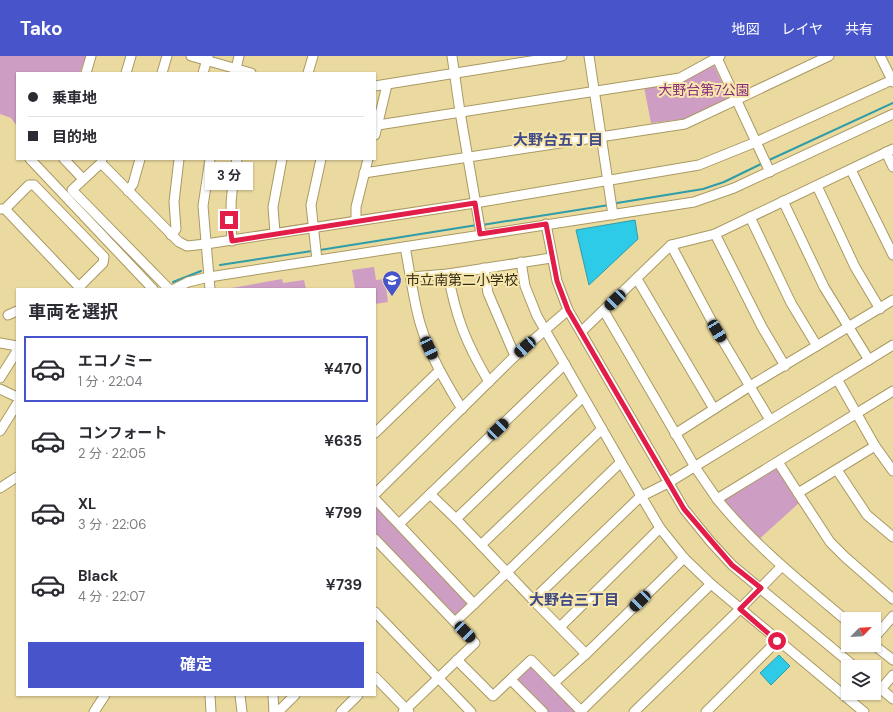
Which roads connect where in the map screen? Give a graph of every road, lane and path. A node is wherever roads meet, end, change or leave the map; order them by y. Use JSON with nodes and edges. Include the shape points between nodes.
{"nodes":[{"id":1,"x":91,"y":56,"type":"edge"},
{"id":2,"x":131,"y":56,"type":"edge"},
{"id":3,"x":167,"y":56,"type":"edge"},
{"id":4,"x":191,"y":56,"type":"edge"},
{"id":5,"x":239,"y":56,"type":"edge"},
{"id":6,"x":313,"y":56,"type":"edge"},
{"id":7,"x":452,"y":56,"type":"edge"},
{"id":8,"x":562,"y":56,"type":"edge"},
{"id":9,"x":589,"y":56,"type":"edge"},
{"id":10,"x":830,"y":56,"type":"edge"},
{"id":11,"x":880,"y":56,"type":"edge"},
{"id":12,"x":718,"y":57,"type":"edge"},
{"id":13,"x":207,"y":58,"type":"edge"},
{"id":14,"x":235,"y":71,"type":"edge"},
{"id":15,"x":86,"y":72,"type":"edge"},
{"id":16,"x":126,"y":72,"type":"edge"},
{"id":17,"x":162,"y":72,"type":"edge"},
{"id":18,"x":203,"y":72,"type":"edge"},
{"id":19,"x":308,"y":72,"type":"edge"},
{"id":20,"x":454,"y":72,"type":"junction"},
{"id":21,"x":892,"y":81,"type":"edge"},
{"id":22,"x":387,"y":85,"type":"junction"},
{"id":23,"x":376,"y":86,"type":"edge"},
{"id":24,"x":596,"y":92,"type":"junction"},
{"id":25,"x":736,"y":101,"type":"junction"},
{"id":26,"x":460,"y":112,"type":"junction"},
{"id":27,"x":893,"y":114,"type":"edge"},
{"id":28,"x":378,"y":125,"type":"junction"},
{"id":29,"x":376,"y":132,"type":"edge"},
{"id":30,"x":602,"y":136,"type":"junction"},
{"id":31,"x":756,"y":142,"type":"junction"},
{"id":32,"x":890,"y":151,"type":"edge"},
{"id":33,"x":468,"y":157,"type":"junction"},
{"id":34,"x":31,"y":160,"type":"edge"},
{"id":35,"x":65,"y":160,"type":"edge"},
{"id":36,"x":140,"y":160,"type":"edge"},
{"id":37,"x":179,"y":160,"type":"edge"},
{"id":38,"x":210,"y":160,"type":"edge"},
{"id":39,"x":237,"y":160,"type":"edge"},
{"id":40,"x":282,"y":160,"type":"edge"},
{"id":41,"x":321,"y":160,"type":"edge"},
{"id":42,"x":368,"y":160,"type":"edge"},
{"id":43,"x":101,"y":161,"type":"edge"},
{"id":44,"x":767,"y":166,"type":"junction"},
{"id":45,"x":893,"y":167,"type":"edge"},
{"id":46,"x":851,"y":170,"type":"junction"},
{"id":47,"x":364,"y":173,"type":"junction"},
{"id":48,"x":83,"y":179,"type":"junction"},
{"id":49,"x":609,"y":182,"type":"junction"},
{"id":50,"x":817,"y":186,"type":"junction"},
{"id":51,"x":128,"y":191,"type":"junction"},
{"id":52,"x":783,"y":201,"type":"junction"},
{"id":53,"x":475,"y":203,"type":"junction"},
{"id":54,"x":2,"y":209,"type":"edge"},
{"id":55,"x":613,"y":214,"type":"junction"},
{"id":56,"x":750,"y":217,"type":"junction"},
{"id":57,"x":356,"y":220,"type":"junction"},
{"id":58,"x":546,"y":224,"type":"junction"},
{"id":59,"x":312,"y":227,"type":"junction"},
{"id":60,"x":275,"y":233,"type":"junction"},
{"id":61,"x":480,"y":234,"type":"junction"},
{"id":62,"x":715,"y":234,"type":"junction"},
{"id":63,"x":171,"y":235,"type":"junction"},
{"id":64,"x":232,"y":241,"type":"junction"},
{"id":65,"x":206,"y":244,"type":"junction"},
{"id":66,"x":671,"y":245,"type":"junction"},
{"id":67,"x":405,"y":247,"type":"junction"},
{"id":68,"x":893,"y":255,"type":"edge"},
{"id":69,"x":551,"y":258,"type":"junction"},
{"id":70,"x":317,"y":260,"type":"junction"},
{"id":71,"x":520,"y":262,"type":"junction"},
{"id":72,"x":484,"y":268,"type":"junction"},
{"id":73,"x":448,"y":274,"type":"junction"},
{"id":74,"x":209,"y":277,"type":"junction"},
{"id":75,"x":411,"y":277,"type":"junction"},
{"id":76,"x":637,"y":279,"type":"junction"},
{"id":77,"x":80,"y":288,"type":"edge"},
{"id":78,"x":152,"y":288,"type":"edge"},
{"id":79,"x":169,"y":288,"type":"edge"},
{"id":80,"x":176,"y":288,"type":"edge"},
{"id":81,"x":210,"y":288,"type":"edge"},
{"id":82,"x":893,"y":300,"type":"edge"},
{"id":83,"x":880,"y":309,"type":"junction"},
{"id":84,"x":568,"y":310,"type":"junction"},
{"id":85,"x":604,"y":311,"type":"junction"},
{"id":86,"x":849,"y":327,"type":"junction"},
{"id":87,"x":546,"y":329,"type":"junction"},
{"id":88,"x":582,"y":331,"type":"junction"},
{"id":89,"x":0,"y":343,"type":"edge"},
{"id":90,"x":893,"y":345,"type":"edge"},
{"id":91,"x":16,"y":346,"type":"edge"},
{"id":92,"x":817,"y":346,"type":"junction"},
{"id":93,"x":16,"y":353,"type":"edge"},
{"id":94,"x":515,"y":356,"type":"junction"},
{"id":95,"x":869,"y":360,"type":"junction"},
{"id":96,"x":565,"y":364,"type":"junction"},
{"id":97,"x":785,"y":366,"type":"junction"},
{"id":98,"x":440,"y":371,"type":"junction"},
{"id":99,"x":0,"y":378,"type":"edge"},
{"id":100,"x":837,"y":379,"type":"junction"},
{"id":101,"x":489,"y":382,"type":"junction"},
{"id":102,"x":750,"y":386,"type":"junction"},
{"id":103,"x":0,"y":389,"type":"edge"},
{"id":104,"x":893,"y":391,"type":"edge"},
{"id":105,"x":16,"y":397,"type":"edge"},
{"id":106,"x":583,"y":397,"type":"junction"},
{"id":107,"x":16,"y":406,"type":"edge"},
{"id":108,"x":462,"y":409,"type":"junction"},
{"id":109,"x":714,"y":409,"type":"junction"},
{"id":110,"x":856,"y":412,"type":"junction"},
{"id":111,"x":770,"y":420,"type":"junction"},
{"id":112,"x":602,"y":429,"type":"junction"},
{"id":113,"x":0,"y":432,"type":"edge"},
{"id":114,"x":376,"y":432,"type":"edge"},
{"id":115,"x":675,"y":434,"type":"junction"},
{"id":116,"x":875,"y":446,"type":"junction"},
{"id":117,"x":621,"y":462,"type":"junction"},
{"id":118,"x":778,"y":462,"type":"junction"},
{"id":119,"x":695,"y":467,"type":"junction"},
{"id":120,"x":837,"y":470,"type":"junction"},
{"id":121,"x":893,"y":471,"type":"edge"},
{"id":122,"x":16,"y":478,"type":"edge"},
{"id":123,"x":668,"y":483,"type":"junction"},
{"id":124,"x":0,"y":488,"type":"edge"},
{"id":125,"x":376,"y":493,"type":"edge"},
{"id":126,"x":798,"y":493,"type":"junction"},
{"id":127,"x":430,"y":494,"type":"junction"},
{"id":128,"x":640,"y":496,"type":"junction"},
{"id":129,"x":717,"y":499,"type":"junction"},
{"id":130,"x":376,"y":500,"type":"edge"},
{"id":131,"x":456,"y":519,"type":"junction"},
{"id":132,"x":399,"y":524,"type":"junction"},
{"id":133,"x":660,"y":528,"type":"junction"},
{"id":134,"x":893,"y":538,"type":"edge"},
{"id":135,"x":376,"y":541,"type":"edge"},
{"id":136,"x":482,"y":545,"type":"junction"},
{"id":137,"x":684,"y":558,"type":"junction"},
{"id":138,"x":782,"y":566,"type":"junction"},
{"id":139,"x":506,"y":572,"type":"junction"},
{"id":140,"x":711,"y":584,"type":"junction"},
{"id":141,"x":761,"y":588,"type":"junction"},
{"id":142,"x":893,"y":599,"type":"edge"},
{"id":143,"x":533,"y":600,"type":"junction"},
{"id":144,"x":474,"y":604,"type":"junction"},
{"id":145,"x":740,"y":609,"type":"junction"},
{"id":146,"x":376,"y":613,"type":"edge"},
{"id":147,"x":841,"y":616,"type":"edge"},
{"id":148,"x":893,"y":616,"type":"edge"},
{"id":149,"x":455,"y":622,"type":"junction"},
{"id":150,"x":560,"y":627,"type":"junction"},
{"id":151,"x":881,"y":630,"type":"edge"},
{"id":152,"x":777,"y":641,"type":"junction"},
{"id":153,"x":881,"y":650,"type":"edge"},
{"id":154,"x":586,"y":654,"type":"junction"},
{"id":155,"x":457,"y":660,"type":"junction"},
{"id":156,"x":847,"y":660,"type":"edge"},
{"id":157,"x":893,"y":660,"type":"edge"},
{"id":158,"x":893,"y":675,"type":"edge"},
{"id":159,"x":439,"y":678,"type":"junction"},
{"id":160,"x":376,"y":679,"type":"edge"},
{"id":161,"x":511,"y":680,"type":"junction"},
{"id":162,"x":554,"y":683,"type":"junction"},
{"id":163,"x":881,"y":683,"type":"edge"},
{"id":164,"x":881,"y":689,"type":"edge"},
{"id":165,"x":103,"y":696,"type":"edge"},
{"id":166,"x":210,"y":696,"type":"edge"},
{"id":167,"x":240,"y":696,"type":"edge"},
{"id":168,"x":273,"y":696,"type":"edge"},
{"id":169,"x":294,"y":696,"type":"edge"},
{"id":170,"x":357,"y":696,"type":"edge"},
{"id":171,"x":893,"y":699,"type":"edge"},
{"id":172,"x":274,"y":711,"type":"edge"},
{"id":173,"x":406,"y":711,"type":"edge"},
{"id":174,"x":582,"y":711,"type":"edge"},
{"id":175,"x":94,"y":712,"type":"edge"},
{"id":176,"x":211,"y":712,"type":"edge"},
{"id":177,"x":242,"y":712,"type":"edge"},
{"id":178,"x":341,"y":712,"type":"edge"},
{"id":179,"x":471,"y":712,"type":"edge"},
{"id":180,"x":543,"y":712,"type":"edge"},
{"id":181,"x":634,"y":712,"type":"edge"},
{"id":182,"x":706,"y":712,"type":"edge"},
{"id":183,"x":864,"y":712,"type":"edge"}],
"edges":[{"from":1,"to":15,"type":"street"},
{"from":2,"to":16,"type":"street"},
{"from":3,"to":17,"type":"street"},
{"from":4,"to":13,"type":"street"},
{"from":5,"to":14,"type":"street"},
{"from":6,"to":19,"type":"street"},
{"from":7,"to":20,"type":"street"},
{"from":8,"to":20,"type":"street"},
{"from":9,"to":24,"type":"street"},
{"from":10,"to":25,"type":"street"},
{"from":11,"to":21,"type":"street"},
{"from":12,"to":24,"type":"street","via":[[680,78]]},
{"from":12,"to":25,"type":"street"},
{"from":13,"to":14,"type":"street"},
{"from":13,"to":18,"type":"street"},
{"from":20,"to":22,"type":"street"},
{"from":20,"to":26,"type":"street"},
{"from":21,"to":31,"type":"street"},
{"from":22,"to":23,"type":"street"},
{"from":22,"to":28,"type":"street"},
{"from":24,"to":26,"type":"street"},
{"from":24,"to":30,"type":"street"},
{"from":25,"to":30,"type":"street","via":[[685,124]]},
{"from":25,"to":31,"type":"street"},
{"from":26,"to":28,"type":"street"},
{"from":26,"to":33,"type":"street"},
{"from":27,"to":44,"type":"street"},
{"from":28,"to":29,"type":"street"},
{"from":30,"to":33,"type":"street"},
{"from":30,"to":49,"type":"street"},
{"from":31,"to":44,"type":"street"},
{"from":31,"to":49,"type":"street","via":[[699,165]]},
{"from":32,"to":45,"type":"street"},
{"from":32,"to":46,"type":"street"},
{"from":33,"to":47,"type":"street"},
{"from":33,"to":53,"type":"street"},
{"from":34,"to":78,"type":"street"},
{"from":35,"to":48,"type":"street"},
{"from":36,"to":51,"type":"street","via":[[133,184]]},
{"from":37,"to":63,"type":"street","via":[[174,202],[176,229]]},
{"from":38,"to":65,"type":"street","via":[[203,206]]},
{"from":39,"to":64,"type":"street","via":[[229,220]]},
{"from":40,"to":60,"type":"street","via":[[273,207]]},
{"from":41,"to":59,"type":"street","via":[[311,205]]},
{"from":42,"to":47,"type":"street"},
{"from":43,"to":48,"type":"street"},
{"from":43,"to":51,"type":"street"},
{"from":44,"to":55,"type":"street","via":[[728,191],[701,200]]},
{"from":46,"to":50,"type":"street"},
{"from":46,"to":68,"type":"street"},
{"from":47,"to":57,"type":"street","via":[[356,207]]},
{"from":48,"to":79,"type":"street","via":[[72,190]]},
{"from":49,"to":53,"type":"street"},
{"from":49,"to":55,"type":"street"},
{"from":50,"to":52,"type":"street"},
{"from":50,"to":83,"type":"street","via":[[855,267]]},
{"from":51,"to":63,"type":"street"},
{"from":52,"to":56,"type":"street"},
{"from":52,"to":86,"type":"street","via":[[824,287]]},
{"from":53,"to":57,"type":"street"},
{"from":53,"to":61,"type":"street"},
{"from":54,"to":77,"type":"street"},
{"from":54,"to":77,"type":"street","via":[[29,185],[34,185],[104,257],[104,263]]},
{"from":55,"to":58,"type":"street"},
{"from":56,"to":62,"type":"street"},
{"from":56,"to":92,"type":"street","via":[[791,303]]},
{"from":57,"to":59,"type":"street"},
{"from":58,"to":61,"type":"street"},
{"from":58,"to":69,"type":"street"},
{"from":59,"to":60,"type":"street"},
{"from":59,"to":70,"type":"street"},
{"from":60,"to":64,"type":"street"},
{"from":61,"to":67,"type":"street"},
{"from":62,"to":66,"type":"street"},
{"from":62,"to":97,"type":"street","via":[[762,327]]},
{"from":63,"to":65,"type":"street","via":[[186,246]]},
{"from":64,"to":65,"type":"street"},
{"from":65,"to":74,"type":"street"},
{"from":66,"to":76,"type":"street"},
{"from":66,"to":102,"type":"street"},
{"from":67,"to":70,"type":"street"},
{"from":67,"to":75,"type":"street"},
{"from":69,"to":71,"type":"street"},
{"from":69,"to":84,"type":"street"},
{"from":70,"to":74,"type":"street"},
{"from":71,"to":72,"type":"street"},
{"from":71,"to":87,"type":"street","via":[[530,299]]},
{"from":72,"to":73,"type":"street"},
{"from":72,"to":94,"type":"street","via":[[488,293]]},
{"from":73,"to":75,"type":"street"},
{"from":73,"to":101,"type":"street","via":[[461,328]]},
{"from":74,"to":80,"type":"street"},
{"from":74,"to":81,"type":"street"},
{"from":75,"to":98,"type":"street","via":[[420,323]]},
{"from":76,"to":85,"type":"street"},
{"from":76,"to":109,"type":"street"},
{"from":82,"to":83,"type":"street"},
{"from":83,"to":86,"type":"street"},
{"from":84,"to":87,"type":"street"},
{"from":84,"to":88,"type":"street"},
{"from":85,"to":88,"type":"street"},
{"from":85,"to":115,"type":"street"},
{"from":86,"to":92,"type":"street"},
{"from":86,"to":95,"type":"street"},
{"from":87,"to":94,"type":"street"},
{"from":87,"to":96,"type":"street"},
{"from":88,"to":123,"type":"street"},
{"from":89,"to":91,"type":"street"},
{"from":90,"to":95,"type":"street"},
{"from":92,"to":97,"type":"street"},
{"from":93,"to":99,"type":"street"},
{"from":94,"to":101,"type":"street"},
{"from":95,"to":100,"type":"street"},
{"from":96,"to":106,"type":"street"},
{"from":96,"to":127,"type":"street"},
{"from":97,"to":102,"type":"street"},
{"from":98,"to":108,"type":"street"},
{"from":98,"to":114,"type":"street"},
{"from":100,"to":110,"type":"street"},
{"from":100,"to":111,"type":"street"},
{"from":101,"to":108,"type":"street"},
{"from":102,"to":109,"type":"street"},
{"from":102,"to":111,"type":"street"},
{"from":103,"to":105,"type":"street"},
{"from":104,"to":110,"type":"street"},
{"from":106,"to":112,"type":"street"},
{"from":106,"to":131,"type":"street"},
{"from":107,"to":113,"type":"street"},
{"from":108,"to":125,"type":"street"},
{"from":109,"to":115,"type":"street"},
{"from":110,"to":116,"type":"street"},
{"from":110,"to":118,"type":"street"},
{"from":111,"to":119,"type":"street"},
{"from":112,"to":117,"type":"street"},
{"from":112,"to":136,"type":"street"},
{"from":115,"to":119,"type":"street"},
{"from":116,"to":120,"type":"street"},
{"from":116,"to":121,"type":"street"},
{"from":117,"to":128,"type":"street"},
{"from":117,"to":139,"type":"street"},
{"from":118,"to":126,"type":"street"},
{"from":118,"to":129,"type":"street"},
{"from":119,"to":123,"type":"street"},
{"from":119,"to":129,"type":"street"},
{"from":120,"to":126,"type":"street"},
{"from":120,"to":134,"type":"street","via":[[868,515]]},
{"from":122,"to":124,"type":"street"},
{"from":123,"to":128,"type":"street"},
{"from":123,"to":141,"type":"street","via":[[684,509],[710,541],[732,565]]},
{"from":126,"to":142,"type":"street","via":[[830,542]]},
{"from":127,"to":131,"type":"street"},
{"from":127,"to":132,"type":"street"},
{"from":128,"to":133,"type":"street"},
{"from":128,"to":143,"type":"street"},
{"from":129,"to":138,"type":"street","via":[[738,524]]},
{"from":130,"to":132,"type":"street"},
{"from":131,"to":136,"type":"street"},
{"from":132,"to":144,"type":"street"},
{"from":133,"to":137,"type":"street"},
{"from":133,"to":150,"type":"street"},
{"from":135,"to":149,"type":"street"},
{"from":136,"to":139,"type":"street"},
{"from":137,"to":140,"type":"street"},
{"from":137,"to":154,"type":"street"},
{"from":138,"to":141,"type":"street"},
{"from":138,"to":147,"type":"street"},
{"from":139,"to":143,"type":"street"},
{"from":139,"to":144,"type":"street"},
{"from":140,"to":145,"type":"street"},
{"from":140,"to":174,"type":"street"},
{"from":141,"to":145,"type":"street"},
{"from":141,"to":156,"type":"street"},
{"from":143,"to":150,"type":"street"},
{"from":144,"to":149,"type":"street"},
{"from":145,"to":152,"type":"street"},
{"from":145,"to":181,"type":"street"},
{"from":146,"to":159,"type":"street"},
{"from":148,"to":151,"type":"street"},
{"from":149,"to":155,"type":"street","via":[[475,643]]},
{"from":150,"to":154,"type":"street"},
{"from":152,"to":182,"type":"street"},
{"from":152,"to":183,"type":"street"},
{"from":153,"to":157,"type":"street"},
{"from":154,"to":162,"type":"street"},
{"from":155,"to":159,"type":"street"},
{"from":155,"to":161,"type":"street","via":[[493,696]]},
{"from":158,"to":163,"type":"street"},
{"from":159,"to":173,"type":"street"},
{"from":159,"to":179,"type":"street"},
{"from":160,"to":173,"type":"street"},
{"from":161,"to":162,"type":"street","via":[[531,660]]},
{"from":161,"to":180,"type":"street"},
{"from":162,"to":174,"type":"street"},
{"from":164,"to":171,"type":"street"},
{"from":165,"to":175,"type":"street"},
{"from":166,"to":176,"type":"street"},
{"from":167,"to":177,"type":"street"},
{"from":168,"to":172,"type":"street"},
{"from":169,"to":172,"type":"street","via":[[281,709]]},
{"from":170,"to":178,"type":"street"}]}
